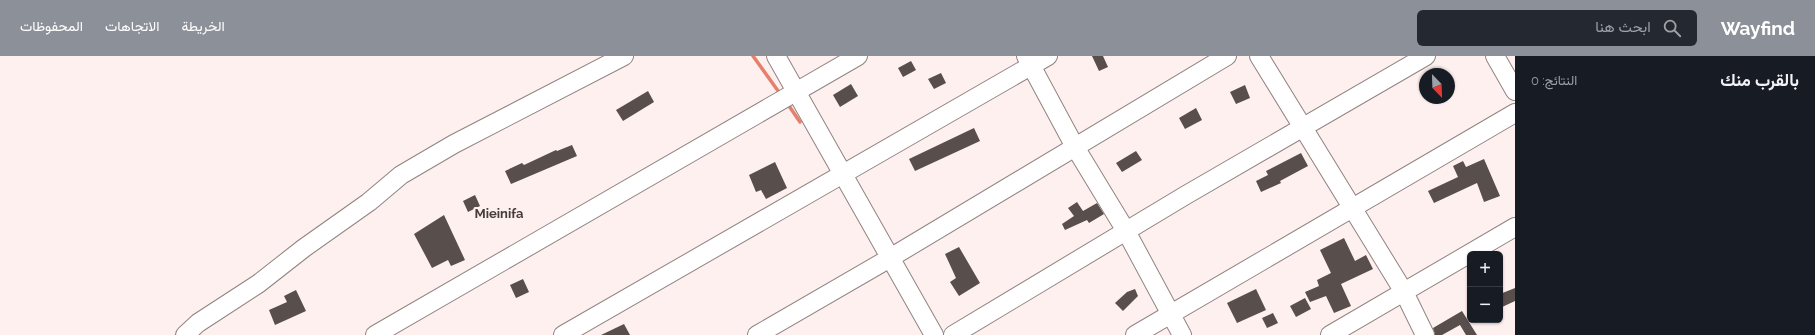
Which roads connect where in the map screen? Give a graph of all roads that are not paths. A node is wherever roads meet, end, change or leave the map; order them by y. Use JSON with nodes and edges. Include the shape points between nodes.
{"nodes":[{"id":1,"x":624,"y":56,"type":"edge"},
{"id":2,"x":776,"y":56,"type":"edge"},
{"id":3,"x":858,"y":56,"type":"edge"},
{"id":4,"x":1048,"y":56,"type":"edge"},
{"id":5,"x":1227,"y":56,"type":"edge"},
{"id":6,"x":1259,"y":56,"type":"edge"},
{"id":7,"x":1426,"y":56,"type":"edge"},
{"id":8,"x":1495,"y":56,"type":"edge"},
{"id":9,"x":1028,"y":61,"type":"edge"},
{"id":10,"x":1515,"y":91,"type":"edge"},
{"id":11,"x":796,"y":93,"type":"junction"},
{"id":12,"x":1515,"y":113,"type":"edge"},
{"id":13,"x":1303,"y":128,"type":"junction"},
{"id":14,"x":1075,"y":147,"type":"junction"},
{"id":15,"x":843,"y":175,"type":"junction"},
{"id":16,"x":1353,"y":208,"type":"junction"},
{"id":17,"x":1515,"y":227,"type":"edge"},
{"id":18,"x":1126,"y":231,"type":"junction"},
{"id":19,"x":890,"y":258,"type":"junction"},
{"id":20,"x":1404,"y":292,"type":"junction"},
{"id":21,"x":1171,"y":314,"type":"junction"},
{"id":22,"x":185,"y":335,"type":"edge"},
{"id":23,"x":375,"y":335,"type":"edge"},
{"id":24,"x":563,"y":335,"type":"edge"},
{"id":25,"x":757,"y":335,"type":"edge"},
{"id":26,"x":934,"y":335,"type":"edge"},
{"id":27,"x":953,"y":335,"type":"edge"},
{"id":28,"x":1135,"y":335,"type":"edge"},
{"id":29,"x":1182,"y":335,"type":"edge"},
{"id":30,"x":1330,"y":335,"type":"edge"},
{"id":31,"x":1426,"y":335,"type":"edge"}],
"edges":[{"from":1,"to":22,"type":"street","via":[[454,144],[401,175],[369,202],[258,284],[198,323]]},
{"from":2,"to":11,"type":"street"},
{"from":3,"to":11,"type":"street"},
{"from":4,"to":9,"type":"street"},
{"from":5,"to":14,"type":"street"},
{"from":6,"to":13,"type":"street"},
{"from":7,"to":13,"type":"street"},
{"from":8,"to":10,"type":"street"},
{"from":9,"to":14,"type":"street"},
{"from":9,"to":15,"type":"street"},
{"from":11,"to":15,"type":"street"},
{"from":11,"to":23,"type":"street"},
{"from":12,"to":16,"type":"street"},
{"from":13,"to":16,"type":"street"},
{"from":13,"to":18,"type":"street"},
{"from":14,"to":18,"type":"street"},
{"from":14,"to":19,"type":"street"},
{"from":15,"to":19,"type":"street"},
{"from":15,"to":24,"type":"street"},
{"from":16,"to":20,"type":"street"},
{"from":16,"to":21,"type":"street"},
{"from":17,"to":20,"type":"street"},
{"from":18,"to":21,"type":"street"},
{"from":18,"to":27,"type":"street"},
{"from":19,"to":25,"type":"street"},
{"from":19,"to":26,"type":"street"},
{"from":20,"to":30,"type":"street"},
{"from":20,"to":31,"type":"street"},
{"from":21,"to":28,"type":"street"},
{"from":21,"to":29,"type":"street"}]}
